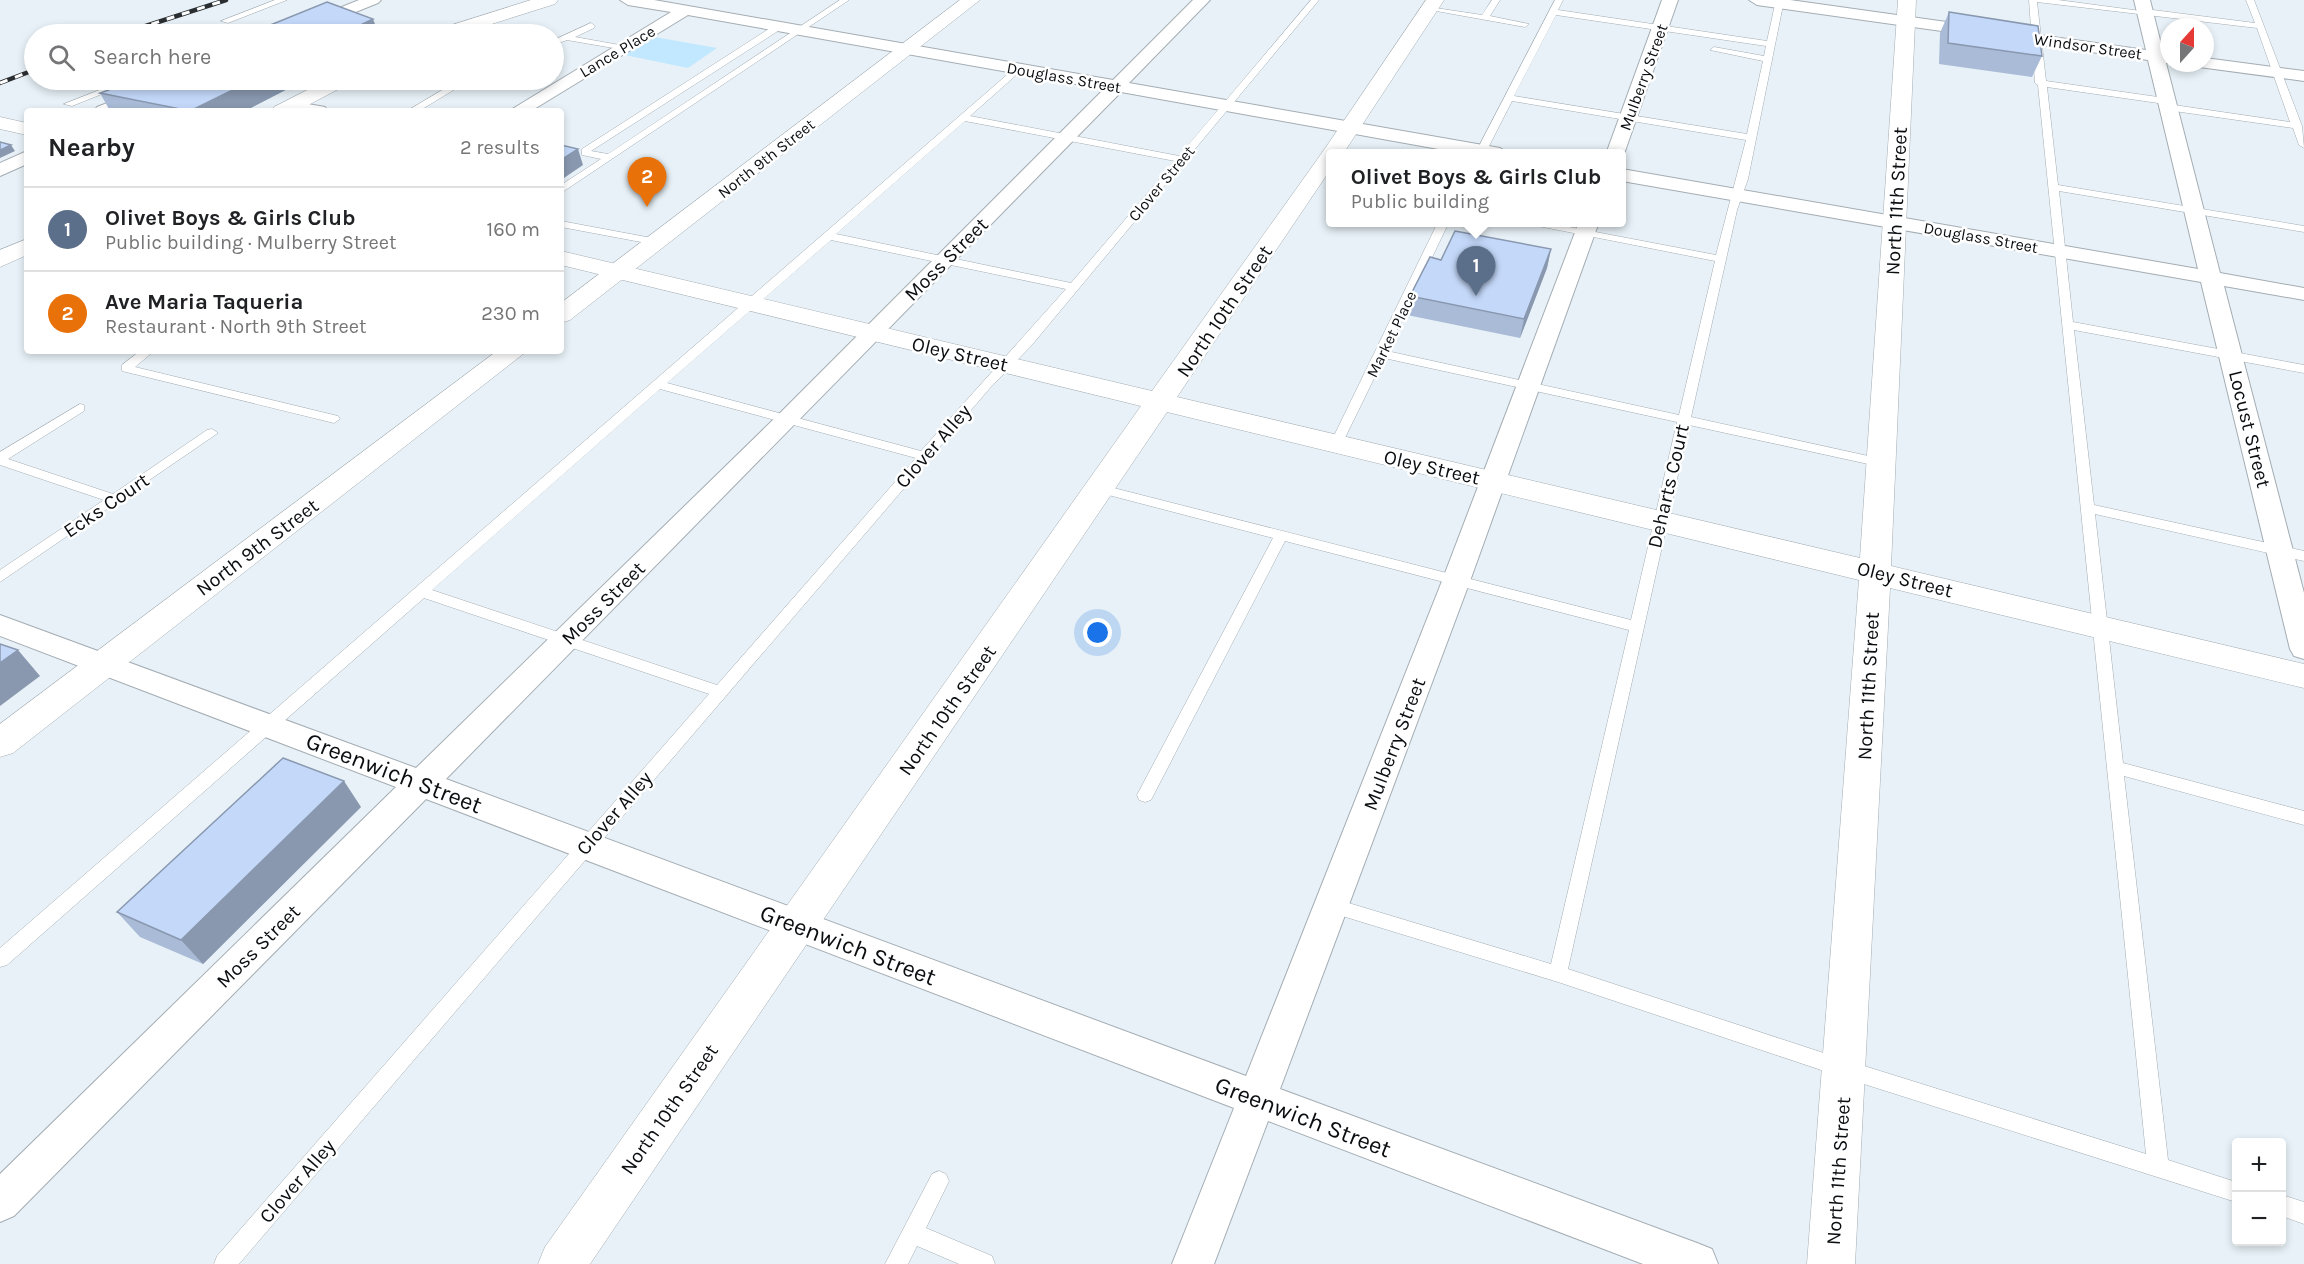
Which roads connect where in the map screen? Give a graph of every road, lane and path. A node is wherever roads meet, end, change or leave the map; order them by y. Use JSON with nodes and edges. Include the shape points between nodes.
{"nodes":[{"id":1,"x":283,"y":0,"type":"edge"},
{"id":2,"x":373,"y":0,"type":"edge"},
{"id":3,"x":549,"y":0,"type":"edge"},
{"id":4,"x":628,"y":0,"type":"edge"},
{"id":5,"x":845,"y":0,"type":"edge"},
{"id":6,"x":970,"y":0,"type":"edge"},
{"id":7,"x":1202,"y":0,"type":"edge"},
{"id":8,"x":1315,"y":0,"type":"edge"},
{"id":9,"x":1496,"y":0,"type":"edge"},
{"id":10,"x":1559,"y":0,"type":"edge"},
{"id":11,"x":1670,"y":0,"type":"edge"},
{"id":12,"x":1757,"y":0,"type":"edge"},
{"id":13,"x":2033,"y":0,"type":"edge"},
{"id":14,"x":2039,"y":0,"type":"edge"},
{"id":15,"x":2250,"y":0,"type":"edge"},
{"id":16,"x":1780,"y":2,"type":"edge"},
{"id":17,"x":1432,"y":5,"type":"edge"},
{"id":18,"x":2144,"y":8,"type":"edge"},
{"id":19,"x":686,"y":10,"type":"junction"},
{"id":20,"x":1906,"y":10,"type":"edge"},
{"id":21,"x":1553,"y":12,"type":"junction"},
{"id":22,"x":1484,"y":18,"type":"junction"},
{"id":23,"x":225,"y":21,"type":"dead end"},
{"id":24,"x":313,"y":24,"type":"edge"},
{"id":25,"x":474,"y":24,"type":"edge"},
{"id":26,"x":1525,"y":24,"type":"dead end"},
{"id":27,"x":591,"y":26,"type":"dead end"},
{"id":28,"x":2261,"y":26,"type":"junction"},
{"id":29,"x":778,"y":27,"type":"junction"},
{"id":30,"x":1660,"y":28,"type":"junction"},
{"id":31,"x":799,"y":30,"type":"junction"},
{"id":32,"x":568,"y":38,"type":"junction"},
{"id":33,"x":564,"y":39,"type":"edge"},
{"id":34,"x":2037,"y":39,"type":"junction"},
{"id":35,"x":1772,"y":44,"type":"junction"},
{"id":36,"x":622,"y":48,"type":"junction"},
{"id":37,"x":907,"y":50,"type":"junction"},
{"id":38,"x":1713,"y":50,"type":"dead end"},
{"id":39,"x":2160,"y":51,"type":"edge"},
{"id":40,"x":2160,"y":56,"type":"edge"},
{"id":41,"x":1769,"y":59,"type":"junction"},
{"id":42,"x":2214,"y":64,"type":"edge"},
{"id":43,"x":1019,"y":69,"type":"junction"},
{"id":44,"x":2163,"y":72,"type":"edge"},
{"id":45,"x":2275,"y":72,"type":"junction"},
{"id":46,"x":2304,"y":76,"type":"edge"},
{"id":47,"x":2040,"y":82,"type":"junction"},
{"id":48,"x":564,"y":83,"type":"edge"},
{"id":49,"x":1118,"y":87,"type":"junction"},
{"id":50,"x":106,"y":90,"type":"edge"},
{"id":51,"x":155,"y":90,"type":"edge"},
{"id":52,"x":321,"y":90,"type":"edge"},
{"id":53,"x":448,"y":90,"type":"edge"},
{"id":54,"x":553,"y":90,"type":"edge"},
{"id":55,"x":1509,"y":98,"type":"junction"},
{"id":56,"x":69,"y":104,"type":"dead end"},
{"id":57,"x":2166,"y":104,"type":"junction"},
{"id":58,"x":1227,"y":106,"type":"junction"},
{"id":59,"x":110,"y":108,"type":"edge"},
{"id":60,"x":286,"y":108,"type":"edge"},
{"id":61,"x":417,"y":108,"type":"edge"},
{"id":62,"x":523,"y":108,"type":"edge"},
{"id":63,"x":964,"y":118,"type":"junction"},
{"id":64,"x":1628,"y":118,"type":"junction"},
{"id":65,"x":0,"y":123,"type":"edge"},
{"id":66,"x":2296,"y":126,"type":"junction"},
{"id":67,"x":1350,"y":127,"type":"junction"},
{"id":68,"x":24,"y":128,"type":"edge"},
{"id":69,"x":1067,"y":137,"type":"junction"},
{"id":70,"x":1752,"y":138,"type":"junction"},
{"id":71,"x":2304,"y":145,"type":"edge"},
{"id":72,"x":1335,"y":149,"type":"edge"},
{"id":73,"x":1465,"y":149,"type":"edge"},
{"id":74,"x":1483,"y":149,"type":"edge"},
{"id":75,"x":1616,"y":149,"type":"edge"},
{"id":76,"x":24,"y":158,"type":"edge"},
{"id":77,"x":606,"y":158,"type":"junction"},
{"id":78,"x":1182,"y":159,"type":"junction"},
{"id":79,"x":1326,"y":161,"type":"edge"},
{"id":80,"x":0,"y":170,"type":"edge"},
{"id":81,"x":1626,"y":176,"type":"edge"},
{"id":82,"x":2053,"y":187,"type":"junction"},
{"id":83,"x":564,"y":188,"type":"edge"},
{"id":84,"x":1738,"y":195,"type":"junction"},
{"id":85,"x":2193,"y":210,"type":"junction"},
{"id":86,"x":1895,"y":222,"type":"junction"},
{"id":87,"x":564,"y":225,"type":"edge"},
{"id":88,"x":1442,"y":227,"type":"edge"},
{"id":89,"x":1587,"y":228,"type":"edge"},
{"id":90,"x":2304,"y":229,"type":"edge"},
{"id":91,"x":829,"y":236,"type":"junction"},
{"id":92,"x":657,"y":242,"type":"junction"},
{"id":93,"x":24,"y":248,"type":"edge"},
{"id":94,"x":2060,"y":251,"type":"junction"},
{"id":95,"x":947,"y":258,"type":"junction"},
{"id":96,"x":564,"y":259,"type":"edge"},
{"id":97,"x":1721,"y":259,"type":"junction"},
{"id":98,"x":0,"y":260,"type":"edge"},
{"id":99,"x":619,"y":271,"type":"junction"},
{"id":100,"x":2211,"y":278,"type":"junction"},
{"id":101,"x":1074,"y":287,"type":"junction"},
{"id":102,"x":2304,"y":294,"type":"edge"},
{"id":103,"x":753,"y":304,"type":"junction"},
{"id":104,"x":564,"y":313,"type":"edge"},
{"id":105,"x":2068,"y":325,"type":"junction"},
{"id":106,"x":874,"y":333,"type":"junction"},
{"id":107,"x":144,"y":354,"type":"edge"},
{"id":108,"x":510,"y":354,"type":"edge"},
{"id":109,"x":1382,"y":354,"type":"junction"},
{"id":110,"x":2232,"y":356,"type":"junction"},
{"id":111,"x":1006,"y":364,"type":"junction"},
{"id":112,"x":2304,"y":369,"type":"edge"},
{"id":113,"x":659,"y":385,"type":"junction"},
{"id":114,"x":1529,"y":386,"type":"junction"},
{"id":115,"x":1161,"y":402,"type":"junction"},
{"id":116,"x":80,"y":408,"type":"dead end"},
{"id":117,"x":334,"y":419,"type":"dead end"},
{"id":118,"x":788,"y":419,"type":"junction"},
{"id":119,"x":1683,"y":420,"type":"junction"},
{"id":120,"x":212,"y":433,"type":"dead end"},
{"id":121,"x":1336,"y":444,"type":"junction"},
{"id":122,"x":924,"y":456,"type":"junction"},
{"id":123,"x":0,"y":459,"type":"edge"},
{"id":124,"x":1882,"y":463,"type":"junction"},
{"id":125,"x":1493,"y":481,"type":"junction"},
{"id":126,"x":1102,"y":489,"type":"junction"},
{"id":127,"x":115,"y":499,"type":"junction"},
{"id":128,"x":2087,"y":508,"type":"junction"},
{"id":129,"x":1660,"y":521,"type":"junction"},
{"id":130,"x":1281,"y":536,"type":"junction"},
{"id":131,"x":2280,"y":551,"type":"junction"},
{"id":132,"x":2304,"y":556,"type":"edge"},
{"id":133,"x":1875,"y":572,"type":"junction"},
{"id":134,"x":0,"y":577,"type":"edge"},
{"id":135,"x":1456,"y":581,"type":"junction"},
{"id":136,"x":420,"y":591,"type":"junction"},
{"id":137,"x":0,"y":625,"type":"edge"},
{"id":138,"x":2099,"y":626,"type":"junction"},
{"id":139,"x":1636,"y":627,"type":"junction"},
{"id":140,"x":565,"y":640,"type":"junction"},
{"id":141,"x":2304,"y":649,"type":"edge"},
{"id":142,"x":104,"y":664,"type":"junction"},
{"id":143,"x":2304,"y":676,"type":"edge"},
{"id":144,"x":720,"y":692,"type":"junction"},
{"id":145,"x":268,"y":725,"type":"junction"},
{"id":146,"x":0,"y":743,"type":"edge"},
{"id":147,"x":2115,"y":766,"type":"junction"},
{"id":148,"x":421,"y":783,"type":"junction"},
{"id":149,"x":1145,"y":795,"type":"dead end"},
{"id":150,"x":2304,"y":818,"type":"edge"},
{"id":151,"x":585,"y":846,"type":"junction"},
{"id":152,"x":1332,"y":906,"type":"junction"},
{"id":153,"x":795,"y":926,"type":"junction"},
{"id":154,"x":0,"y":959,"type":"edge"},
{"id":155,"x":1558,"y":974,"type":"junction"},
{"id":156,"x":1845,"y":1069,"type":"junction"},
{"id":157,"x":1257,"y":1100,"type":"junction"},
{"id":158,"x":2158,"y":1167,"type":"junction"},
{"id":159,"x":939,"y":1181,"type":"dead end"},
{"id":160,"x":2232,"y":1191,"type":"edge"},
{"id":161,"x":0,"y":1202,"type":"edge"},
{"id":162,"x":2286,"y":1207,"type":"edge"},
{"id":163,"x":2304,"y":1213,"type":"edge"},
{"id":164,"x":913,"y":1233,"type":"junction"},
{"id":165,"x":225,"y":1264,"type":"edge"},
{"id":166,"x":562,"y":1264,"type":"edge"},
{"id":167,"x":896,"y":1264,"type":"edge"},
{"id":168,"x":984,"y":1264,"type":"edge"},
{"id":169,"x":1193,"y":1264,"type":"edge"},
{"id":170,"x":1697,"y":1264,"type":"edge"},
{"id":171,"x":1831,"y":1264,"type":"edge"}],
"edges":[{"from":1,"to":23,"type":"lane"},
{"from":2,"to":24,"type":"street"},
{"from":3,"to":25,"type":"street"},
{"from":4,"to":19,"type":"street","name":"Douglass Street"},
{"from":5,"to":31,"type":"lane"},
{"from":6,"to":37,"type":"street","name":"North 9th Street"},
{"from":7,"to":49,"type":"street","name":"Moss Street"},
{"from":8,"to":58,"type":"lane","name":"Clover Street"},
{"from":9,"to":22,"type":"lane"},
{"from":10,"to":21,"type":"lane"},
{"from":11,"to":30,"type":"street","name":"Mulberry Street"},
{"from":12,"to":16,"type":"street","name":"Windsor Street"},
{"from":13,"to":34,"type":"lane"},
{"from":14,"to":18,"type":"lane"},
{"from":15,"to":28,"type":"lane"},
{"from":16,"to":20,"type":"street","name":"Windsor Street"},
{"from":16,"to":35,"type":"lane","name":"Deharts Court"},
{"from":17,"to":22,"type":"lane"},
{"from":17,"to":67,"type":"street","name":"North 10th Street"},
{"from":18,"to":28,"type":"lane"},
{"from":18,"to":39,"type":"street","name":"Locust Street"},
{"from":19,"to":29,"type":"street","name":"Douglass Street"},
{"from":19,"to":36,"type":"street","name":"Lance Place"},
{"from":20,"to":34,"type":"street","name":"Windsor Street"},
{"from":20,"to":86,"type":"street","name":"North 11th Street"},
{"from":21,"to":30,"type":"lane"},
{"from":21,"to":55,"type":"lane"},
{"from":22,"to":26,"type":"lane"},
{"from":27,"to":32,"type":"lane"},
{"from":28,"to":45,"type":"lane"},
{"from":29,"to":31,"type":"street","name":"Douglass Street"},
{"from":29,"to":77,"type":"lane","via":[[585,150]]},
{"from":30,"to":35,"type":"lane"},
{"from":30,"to":64,"type":"street","name":"Mulberry Street"},
{"from":31,"to":37,"type":"street","name":"Douglass Street"},
{"from":31,"to":77,"type":"lane"},
{"from":32,"to":33,"type":"lane"},
{"from":32,"to":36,"type":"lane"},
{"from":34,"to":40,"type":"street","name":"Windsor Street"},
{"from":34,"to":47,"type":"lane"},
{"from":35,"to":41,"type":"lane","name":"Deharts Court"},
{"from":36,"to":48,"type":"street","name":"Lance Place"},
{"from":37,"to":43,"type":"street","name":"Douglass Street"},
{"from":37,"to":92,"type":"street","name":"North 9th Street"},
{"from":38,"to":41,"type":"lane"},
{"from":41,"to":70,"type":"lane","name":"Deharts Court"},
{"from":42,"to":45,"type":"street"},
{"from":43,"to":49,"type":"street","name":"Douglass Street"},
{"from":43,"to":63,"type":"lane"},
{"from":44,"to":57,"type":"street","name":"Locust Street"},
{"from":45,"to":46,"type":"street"},
{"from":45,"to":66,"type":"lane"},
{"from":47,"to":57,"type":"lane"},
{"from":47,"to":82,"type":"lane"},
{"from":49,"to":58,"type":"street","name":"Douglass Street"},
{"from":49,"to":69,"type":"street","name":"Moss Street"},
{"from":50,"to":56,"type":"lane"},
{"from":51,"to":59,"type":"street"},
{"from":52,"to":60,"type":"street"},
{"from":53,"to":61,"type":"lane"},
{"from":54,"to":62,"type":"street","name":"Lance Place"},
{"from":55,"to":64,"type":"lane"},
{"from":55,"to":74,"type":"lane"},
{"from":57,"to":66,"type":"lane"},
{"from":57,"to":85,"type":"street","name":"Locust Street"},
{"from":58,"to":67,"type":"street","name":"Douglass Street"},
{"from":58,"to":78,"type":"lane","name":"Clover Street"},
{"from":63,"to":69,"type":"lane"},
{"from":63,"to":91,"type":"lane"},
{"from":64,"to":70,"type":"lane"},
{"from":64,"to":75,"type":"street","name":"Mulberry Street"},
{"from":65,"to":68,"type":"street"},
{"from":66,"to":71,"type":"lane"},
{"from":67,"to":72,"type":"street","name":"North 10th Street"},
{"from":67,"to":73,"type":"street","name":"Douglass Street"},
{"from":69,"to":78,"type":"lane"},
{"from":69,"to":95,"type":"street","name":"Moss Street"},
{"from":70,"to":84,"type":"lane","name":"Deharts Court"},
{"from":76,"to":80,"type":"street"},
{"from":77,"to":83,"type":"lane"},
{"from":78,"to":101,"type":"lane","name":"Clover Street"},
{"from":79,"to":115,"type":"street","name":"North 10th Street"},
{"from":81,"to":84,"type":"street","name":"Douglass Street"},
{"from":82,"to":85,"type":"lane"},
{"from":82,"to":94,"type":"lane"},
{"from":84,"to":86,"type":"street","name":"Douglass Street"},
{"from":84,"to":97,"type":"lane","name":"Deharts Court"},
{"from":85,"to":90,"type":"lane"},
{"from":85,"to":100,"type":"street","name":"Locust Street"},
{"from":86,"to":94,"type":"street","name":"Douglass Street"},
{"from":86,"to":124,"type":"street","name":"North 11th Street"},
{"from":87,"to":92,"type":"lane"},
{"from":88,"to":109,"type":"lane","name":"Market Place"},
{"from":89,"to":97,"type":"lane"},
{"from":89,"to":114,"type":"street","name":"Mulberry Street"},
{"from":91,"to":95,"type":"lane"},
{"from":91,"to":103,"type":"lane"},
{"from":92,"to":99,"type":"street","name":"North 9th Street"},
{"from":93,"to":98,"type":"street"},
{"from":94,"to":100,"type":"street","name":"Douglass Street"},
{"from":94,"to":105,"type":"lane"},
{"from":95,"to":101,"type":"lane"},
{"from":95,"to":106,"type":"street","name":"Moss Street"},
{"from":96,"to":99,"type":"street","name":"Oley Street"},
{"from":97,"to":119,"type":"lane","name":"Deharts Court"},
{"from":99,"to":103,"type":"street","name":"Oley Street"},
{"from":99,"to":104,"type":"street","name":"North 9th Street"},
{"from":100,"to":102,"type":"street","name":"Douglass Street"},
{"from":100,"to":110,"type":"street","name":"Locust Street"},
{"from":101,"to":111,"type":"lane","name":"Clover Street"},
{"from":103,"to":106,"type":"street","name":"Oley Street"},
{"from":103,"to":113,"type":"lane"},
{"from":105,"to":110,"type":"lane"},
{"from":105,"to":128,"type":"lane"},
{"from":106,"to":111,"type":"street","name":"Oley Street"},
{"from":106,"to":118,"type":"street","name":"Moss Street"},
{"from":107,"to":117,"type":"lane","via":[[126,368]]},
{"from":108,"to":142,"type":"street","name":"North 9th Street"},
{"from":109,"to":114,"type":"lane"},
{"from":109,"to":121,"type":"lane","name":"Market Place"},
{"from":110,"to":112,"type":"lane"},
{"from":110,"to":131,"type":"street","name":"Locust Street"},
{"from":111,"to":115,"type":"street","name":"Oley Street"},
{"from":111,"to":122,"type":"lane","name":"Clover Alley"},
{"from":113,"to":118,"type":"lane"},
{"from":113,"to":136,"type":"lane"},
{"from":114,"to":119,"type":"lane"},
{"from":114,"to":125,"type":"street","name":"Mulberry Street"},
{"from":115,"to":121,"type":"street","name":"Oley Street"},
{"from":115,"to":126,"type":"street","name":"North 10th Street"},
{"from":116,"to":123,"type":"lane"},
{"from":118,"to":122,"type":"lane"},
{"from":118,"to":140,"type":"street","name":"Moss Street"},
{"from":119,"to":124,"type":"lane"},
{"from":119,"to":129,"type":"lane","name":"Deharts Court"},
{"from":120,"to":127,"type":"lane","name":"Ecks Court"},
{"from":121,"to":125,"type":"street","name":"Oley Street"},
{"from":122,"to":144,"type":"lane","name":"Clover Alley"},
{"from":123,"to":127,"type":"lane"},
{"from":124,"to":133,"type":"street","name":"North 11th Street"},
{"from":125,"to":129,"type":"street","name":"Oley Street"},
{"from":125,"to":135,"type":"street","name":"Mulberry Street"},
{"from":126,"to":130,"type":"lane"},
{"from":126,"to":153,"type":"street","name":"North 10th Street"},
{"from":127,"to":134,"type":"lane","name":"Ecks Court"},
{"from":128,"to":131,"type":"lane"},
{"from":128,"to":138,"type":"lane"},
{"from":129,"to":133,"type":"street","name":"Oley Street"},
{"from":129,"to":139,"type":"lane","name":"Deharts Court"},
{"from":130,"to":135,"type":"lane"},
{"from":130,"to":149,"type":"lane"},
{"from":131,"to":132,"type":"lane"},
{"from":131,"to":141,"type":"street","name":"Locust Street"},
{"from":133,"to":138,"type":"street","name":"Oley Street"},
{"from":133,"to":156,"type":"street","name":"North 11th Street"},
{"from":135,"to":139,"type":"lane"},
{"from":135,"to":152,"type":"street","name":"Mulberry Street"},
{"from":136,"to":140,"type":"lane"},
{"from":136,"to":145,"type":"lane"},
{"from":137,"to":142,"type":"street","name":"Greenwich Street"},
{"from":138,"to":143,"type":"street","name":"Oley Street"},
{"from":138,"to":147,"type":"lane"},
{"from":139,"to":155,"type":"lane","name":"Deharts Court"},
{"from":140,"to":144,"type":"lane"},
{"from":140,"to":148,"type":"street","name":"Moss Street"},
{"from":142,"to":145,"type":"street","name":"Greenwich Street"},
{"from":142,"to":146,"type":"street","name":"North 9th Street"},
{"from":144,"to":151,"type":"lane","name":"Clover Alley"},
{"from":145,"to":148,"type":"street","name":"Greenwich Street"},
{"from":145,"to":154,"type":"lane"},
{"from":147,"to":150,"type":"lane"},
{"from":147,"to":158,"type":"lane"},
{"from":148,"to":151,"type":"street","name":"Greenwich Street"},
{"from":148,"to":161,"type":"street","name":"Moss Street"},
{"from":151,"to":153,"type":"street","name":"Greenwich Street"},
{"from":151,"to":165,"type":"lane","name":"Clover Alley"},
{"from":152,"to":155,"type":"lane"},
{"from":152,"to":157,"type":"street","name":"Mulberry Street"},
{"from":153,"to":157,"type":"street","name":"Greenwich Street"},
{"from":153,"to":166,"type":"street","name":"North 10th Street"},
{"from":155,"to":156,"type":"lane"},
{"from":156,"to":158,"type":"lane"},
{"from":156,"to":171,"type":"street","name":"North 11th Street"},
{"from":157,"to":169,"type":"street","name":"Mulberry Street"},
{"from":157,"to":170,"type":"street","name":"Greenwich Street"},
{"from":158,"to":160,"type":"lane"},
{"from":159,"to":164,"type":"lane"},
{"from":162,"to":163,"type":"lane"},
{"from":164,"to":167,"type":"lane"},
{"from":164,"to":168,"type":"lane"}]}
